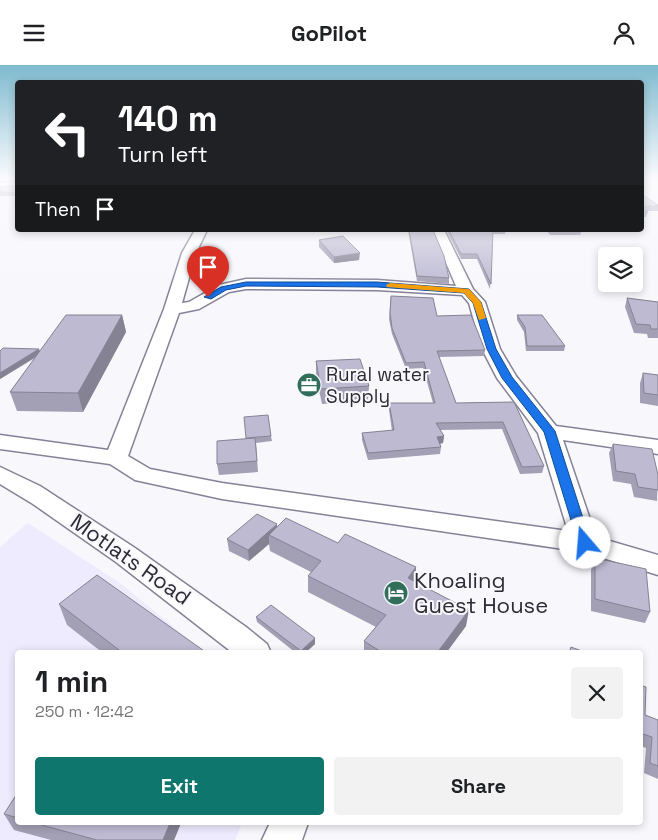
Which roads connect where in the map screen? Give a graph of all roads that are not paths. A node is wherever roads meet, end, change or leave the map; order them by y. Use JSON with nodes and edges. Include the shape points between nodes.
{"nodes":[{"id":1,"x":200,"y":232,"type":"edge"},
{"id":2,"x":439,"y":232,"type":"edge"},
{"id":3,"x":466,"y":291,"type":"junction"},
{"id":4,"x":172,"y":309,"type":"junction"},
{"id":5,"x":549,"y":431,"type":"junction"},
{"id":6,"x":0,"y":442,"type":"edge"},
{"id":7,"x":658,"y":447,"type":"edge"},
{"id":8,"x":116,"y":458,"type":"junction"},
{"id":9,"x":0,"y":475,"type":"edge"},
{"id":10,"x":585,"y":543,"type":"junction"},
{"id":11,"x":658,"y":565,"type":"edge"},
{"id":12,"x":252,"y":650,"type":"edge"},
{"id":13,"x":288,"y":825,"type":"edge"},
{"id":14,"x":282,"y":840,"type":"edge"}],
"edges":[{"from":1,"to":4,"type":"street","via":[[189,253]]},
{"from":2,"to":3,"type":"street"},
{"from":3,"to":4,"type":"street","via":[[377,285],[246,284],[224,288],[193,306]]},
{"from":3,"to":5,"type":"street","via":[[477,302],[491,349],[507,378]]},
{"from":4,"to":8,"type":"street"},
{"from":5,"to":7,"type":"street"},
{"from":5,"to":10,"type":"street"},
{"from":6,"to":8,"type":"street"},
{"from":8,"to":10,"type":"street","via":[[144,475],[222,491]]},
{"from":9,"to":12,"type":"street","name":"Motlats Road","via":[[19,483],[100,537],[201,608]]},
{"from":10,"to":11,"type":"street"},
{"from":13,"to":14,"type":"street"}]}
